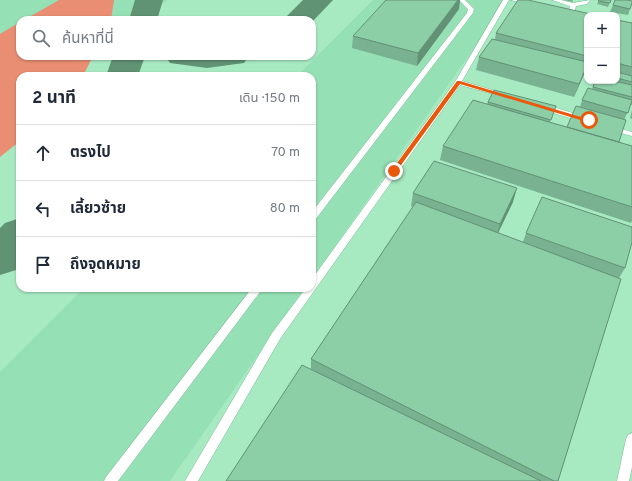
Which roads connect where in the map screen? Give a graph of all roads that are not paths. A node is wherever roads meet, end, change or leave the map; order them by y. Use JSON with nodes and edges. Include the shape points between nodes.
{"nodes":[{"id":1,"x":462,"y":0,"type":"edge"},
{"id":2,"x":506,"y":0,"type":"edge"},
{"id":3,"x":514,"y":0,"type":"edge"},
{"id":4,"x":555,"y":0,"type":"edge"},
{"id":5,"x":587,"y":0,"type":"edge"},
{"id":6,"x":536,"y":5,"type":"edge"},
{"id":7,"x":573,"y":5,"type":"junction"},
{"id":8,"x":564,"y":12,"type":"edge"},
{"id":9,"x":458,"y":82,"type":"junction"},
{"id":10,"x":511,"y":98,"type":"edge"},
{"id":11,"x":534,"y":104,"type":"edge"},
{"id":12,"x":632,"y":134,"type":"edge"},
{"id":13,"x":316,"y":213,"type":"edge"},
{"id":14,"x":316,"y":280,"type":"edge"},
{"id":15,"x":255,"y":292,"type":"edge"},
{"id":16,"x":307,"y":292,"type":"edge"},
{"id":17,"x":632,"y":439,"type":"edge"},
{"id":18,"x":110,"y":481,"type":"edge"},
{"id":19,"x":191,"y":481,"type":"edge"},
{"id":20,"x":623,"y":481,"type":"edge"}],
"edges":[{"from":1,"to":13,"type":"lane","via":[[471,9],[470,13]]},
{"from":2,"to":9,"type":"lane"},
{"from":3,"to":6,"type":"lane"},
{"from":4,"to":7,"type":"lane"},
{"from":5,"to":7,"type":"lane","via":[[585,3]]},
{"from":7,"to":8,"type":"lane","via":[[574,14]]},
{"from":9,"to":10,"type":"lane"},
{"from":9,"to":14,"type":"lane"},
{"from":11,"to":12,"type":"lane"},
{"from":15,"to":18,"type":"lane"},
{"from":16,"to":19,"type":"lane","via":[[276,336]]},
{"from":17,"to":20,"type":"lane"}]}
